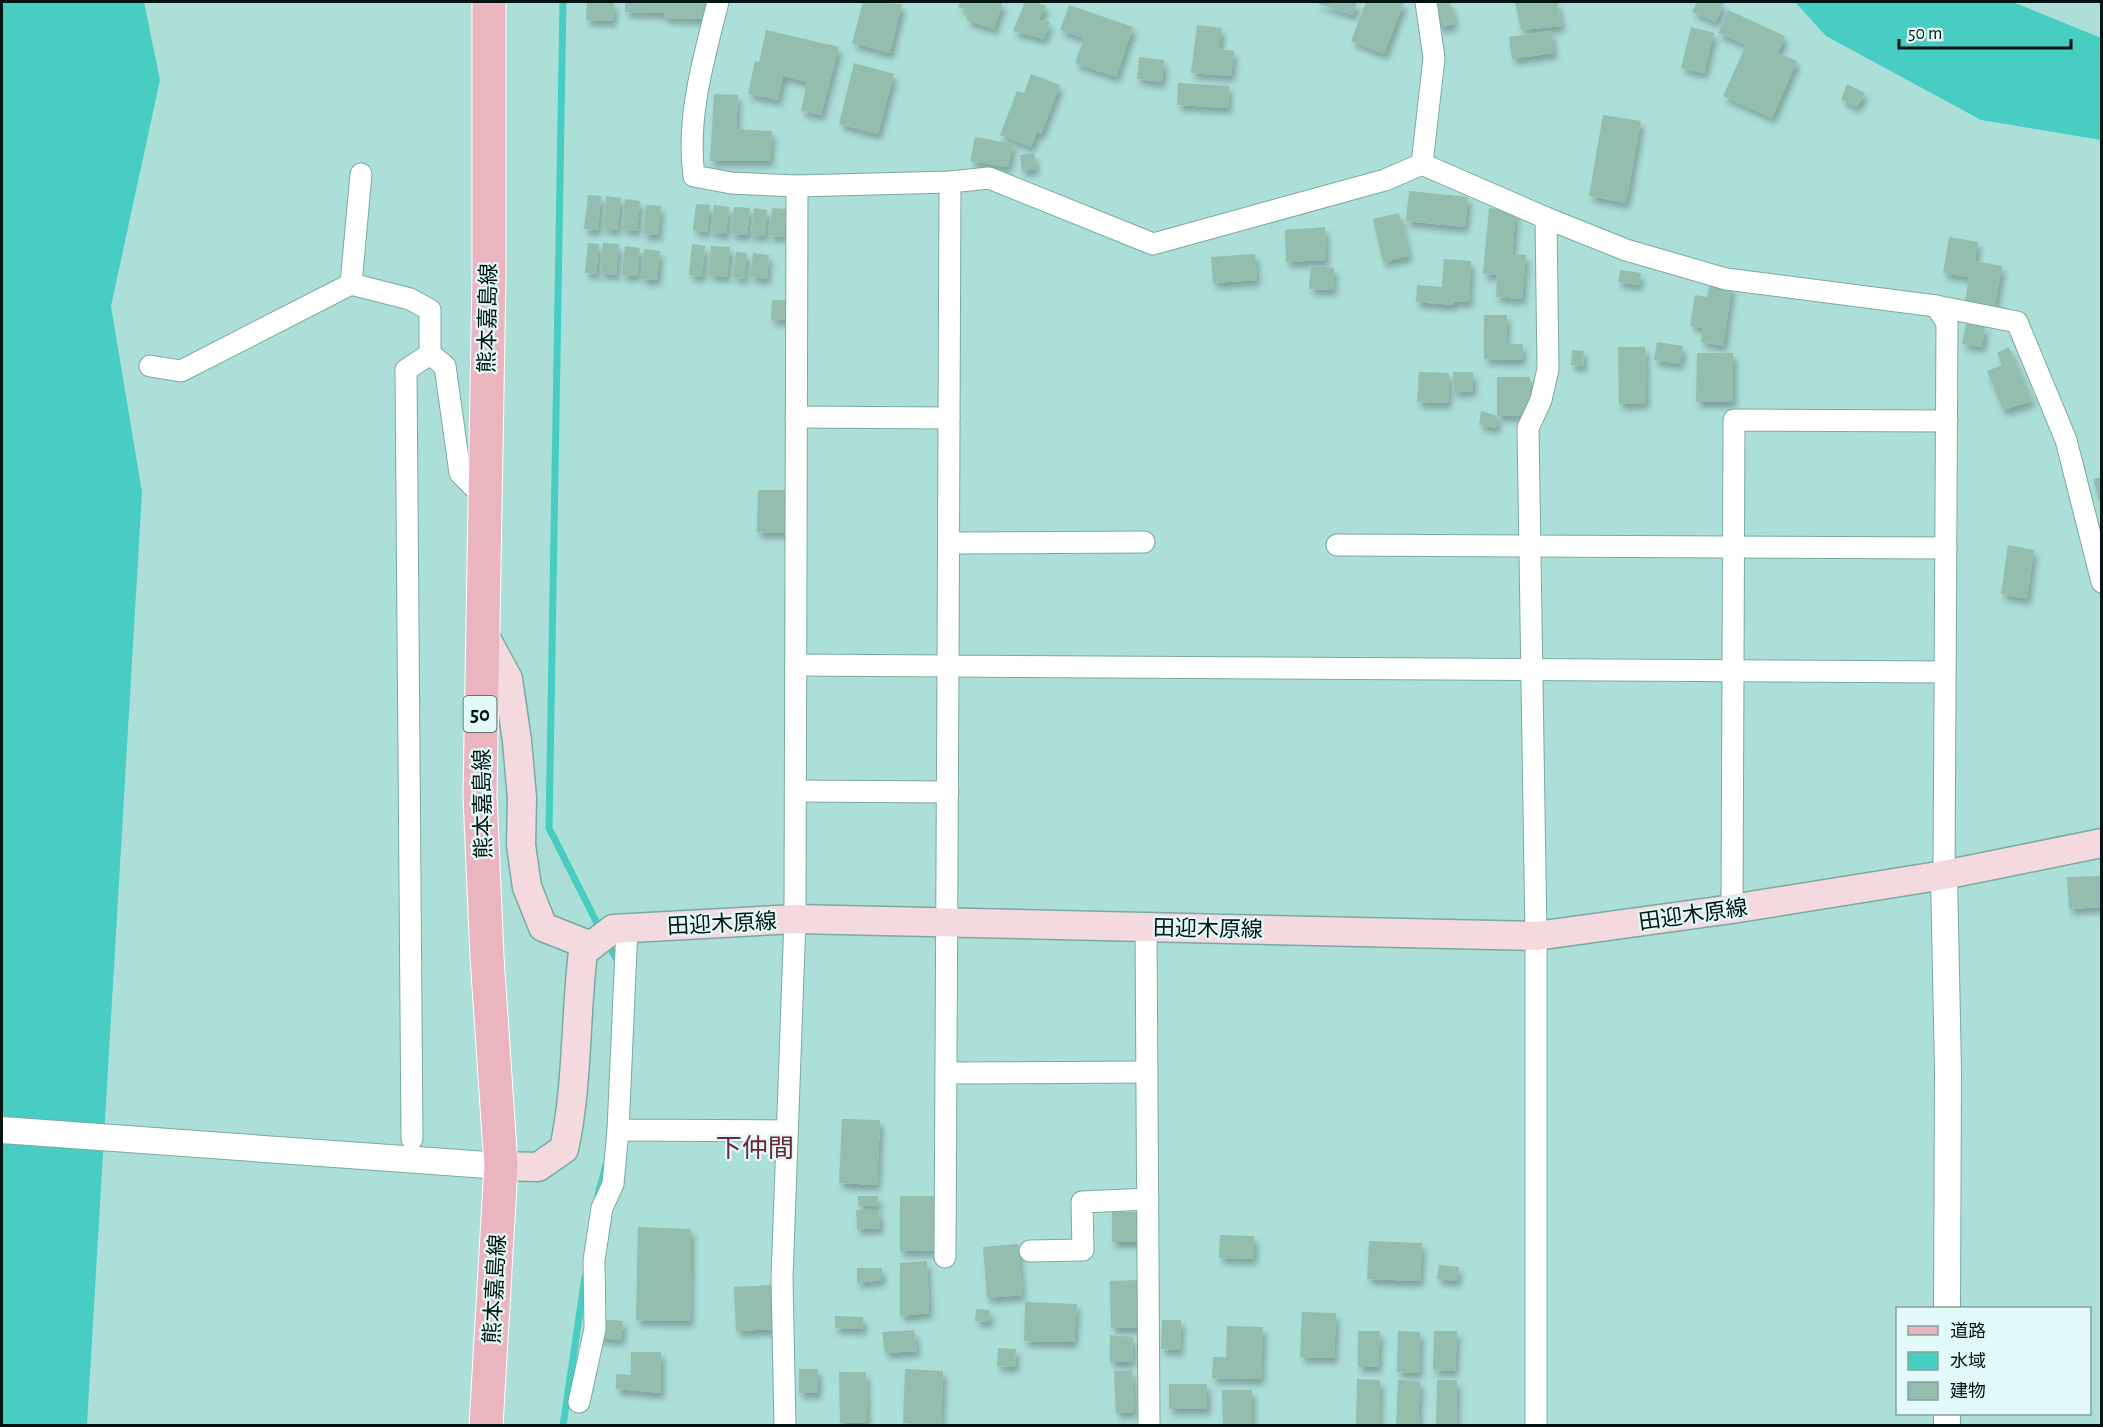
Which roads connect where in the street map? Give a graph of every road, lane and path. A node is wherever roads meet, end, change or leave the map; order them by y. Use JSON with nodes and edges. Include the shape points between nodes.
{"nodes":[{"id":1,"x":489,"y":2,"type":"edge"},
{"id":2,"x":718,"y":2,"type":"edge"},
{"id":3,"x":1426,"y":2,"type":"edge"},
{"id":4,"x":1422,"y":164,"type":"junction"},
{"id":5,"x":361,"y":174,"type":"dead end"},
{"id":6,"x":950,"y":182,"type":"junction"},
{"id":7,"x":797,"y":186,"type":"junction"},
{"id":8,"x":1546,"y":219,"type":"junction"},
{"id":9,"x":351,"y":284,"type":"junction"},
{"id":10,"x":1936,"y":306,"type":"junction"},
{"id":11,"x":430,"y":354,"type":"junction"},
{"id":12,"x":150,"y":366,"type":"dead end"},
{"id":13,"x":796,"y":417,"type":"junction"},
{"id":14,"x":949,"y":418,"type":"junction"},
{"id":15,"x":1947,"y":421,"type":"junction"},
{"id":16,"x":484,"y":497,"type":"junction"},
{"id":17,"x":1144,"y":542,"type":"dead end"},
{"id":18,"x":949,"y":543,"type":"junction"},
{"id":19,"x":1337,"y":545,"type":"dead end"},
{"id":20,"x":1530,"y":545,"type":"junction"},
{"id":21,"x":1734,"y":548,"type":"junction"},
{"id":22,"x":1946,"y":548,"type":"junction"},
{"id":23,"x":2102,"y":582,"type":"edge"},
{"id":24,"x":481,"y":628,"type":"junction"},
{"id":25,"x":796,"y":665,"type":"junction"},
{"id":26,"x":948,"y":666,"type":"junction"},
{"id":27,"x":1532,"y":670,"type":"junction"},
{"id":28,"x":1733,"y":672,"type":"junction"},
{"id":29,"x":1945,"y":672,"type":"junction"},
{"id":30,"x":796,"y":791,"type":"junction"},
{"id":31,"x":948,"y":792,"type":"junction"},
{"id":32,"x":2102,"y":843,"type":"edge"},
{"id":33,"x":1944,"y":875,"type":"junction"},
{"id":34,"x":1732,"y":909,"type":"junction"},
{"id":35,"x":795,"y":919,"type":"junction"},
{"id":36,"x":947,"y":922,"type":"junction"},
{"id":37,"x":1146,"y":927,"type":"junction"},
{"id":38,"x":610,"y":934,"type":"junction"},
{"id":39,"x":1536,"y":936,"type":"junction"},
{"id":40,"x":1147,"y":1072,"type":"junction"},
{"id":41,"x":946,"y":1073,"type":"junction"},
{"id":42,"x":2,"y":1130,"type":"edge"},
{"id":43,"x":618,"y":1130,"type":"junction"},
{"id":44,"x":787,"y":1131,"type":"junction"},
{"id":45,"x":412,"y":1139,"type":"dead end"},
{"id":46,"x":486,"y":1165,"type":"junction"},
{"id":47,"x":1148,"y":1199,"type":"junction"},
{"id":48,"x":1030,"y":1251,"type":"dead end"},
{"id":49,"x":945,"y":1257,"type":"dead end"},
{"id":50,"x":1947,"y":1307,"type":"edge"},
{"id":51,"x":579,"y":1402,"type":"dead end"},
{"id":52,"x":489,"y":1418,"type":"edge"},
{"id":53,"x":785,"y":1425,"type":"edge"},
{"id":54,"x":1149,"y":1425,"type":"edge"},
{"id":55,"x":1536,"y":1425,"type":"edge"}],
"edges":[{"from":1,"to":16,"type":"main road","name":"熊本嘉島線","number":"50"},
{"from":2,"to":7,"type":"street","via":[[698,85],[691,159],[694,176],[731,183]]},
{"from":3,"to":4,"type":"street","via":[[1434,58]]},
{"from":4,"to":6,"type":"street","via":[[1385,180],[1153,244],[989,178]]},
{"from":4,"to":8,"type":"street"},
{"from":5,"to":9,"type":"street"},
{"from":6,"to":7,"type":"street"},
{"from":6,"to":14,"type":"street"},
{"from":7,"to":13,"type":"street"},
{"from":8,"to":10,"type":"street","via":[[1626,250],[1726,279]]},
{"from":8,"to":20,"type":"street","via":[[1548,369],[1541,400],[1528,428]]},
{"from":9,"to":11,"type":"street","via":[[410,298],[430,310]]},
{"from":9,"to":12,"type":"street","via":[[181,371]]},
{"from":10,"to":15,"type":"street","via":[[1947,323]]},
{"from":10,"to":23,"type":"street","via":[[2017,322],[2066,440]]},
{"from":11,"to":16,"type":"street","via":[[445,366],[460,473]]},
{"from":11,"to":45,"type":"street","via":[[406,370]]},
{"from":13,"to":14,"type":"street"},
{"from":13,"to":25,"type":"street"},
{"from":14,"to":18,"type":"street"},
{"from":15,"to":21,"type":"street","via":[[1734,420]]},
{"from":15,"to":22,"type":"street"},
{"from":16,"to":24,"type":"main road","name":"熊本嘉島線","number":"50"},
{"from":17,"to":18,"type":"street"},
{"from":18,"to":26,"type":"street"},
{"from":19,"to":20,"type":"street"},
{"from":20,"to":21,"type":"street"},
{"from":20,"to":27,"type":"street"},
{"from":21,"to":22,"type":"street"},
{"from":21,"to":28,"type":"street"},
{"from":22,"to":29,"type":"street"},
{"from":24,"to":38,"type":"main road","via":[[508,679],[522,798],[521,845],[527,887],[543,927]]},
{"from":24,"to":46,"type":"main road","name":"熊本嘉島線","number":"50"},
{"from":25,"to":26,"type":"street"},
{"from":25,"to":30,"type":"street"},
{"from":26,"to":27,"type":"street"},
{"from":26,"to":31,"type":"street"},
{"from":27,"to":28,"type":"street"},
{"from":27,"to":39,"type":"street"},
{"from":28,"to":29,"type":"street"},
{"from":28,"to":34,"type":"street"},
{"from":29,"to":33,"type":"street"},
{"from":30,"to":31,"type":"street"},
{"from":30,"to":35,"type":"street"},
{"from":31,"to":36,"type":"street"},
{"from":32,"to":33,"type":"main road","name":"田迎木原線"},
{"from":33,"to":34,"type":"main road","name":"田迎木原線"},
{"from":33,"to":50,"type":"street"},
{"from":34,"to":39,"type":"main road","name":"田迎木原線"},
{"from":35,"to":36,"type":"main road","name":"田迎木原線"},
{"from":35,"to":38,"type":"main road","name":"田迎木原線"},
{"from":35,"to":44,"type":"street"},
{"from":36,"to":37,"type":"main road","name":"田迎木原線"},
{"from":36,"to":41,"type":"street"},
{"from":37,"to":39,"type":"main road","name":"田迎木原線"},
{"from":37,"to":40,"type":"street"},
{"from":38,"to":43,"type":"street"},
{"from":38,"to":46,"type":"main road","via":[[583,952],[571,1118],[564,1149],[538,1167]]},
{"from":39,"to":55,"type":"street"},
{"from":40,"to":41,"type":"street"},
{"from":40,"to":47,"type":"street"},
{"from":41,"to":49,"type":"street"},
{"from":42,"to":46,"type":"street"},
{"from":43,"to":44,"type":"street"},
{"from":43,"to":51,"type":"street","via":[[613,1184],[602,1208],[594,1260],[595,1329]]},
{"from":44,"to":53,"type":"street","via":[[782,1278]]},
{"from":46,"to":52,"type":"main road","name":"熊本嘉島線","number":"50"},
{"from":47,"to":48,"type":"street","via":[[1082,1202],[1083,1250]]},
{"from":47,"to":54,"type":"street"}]}
